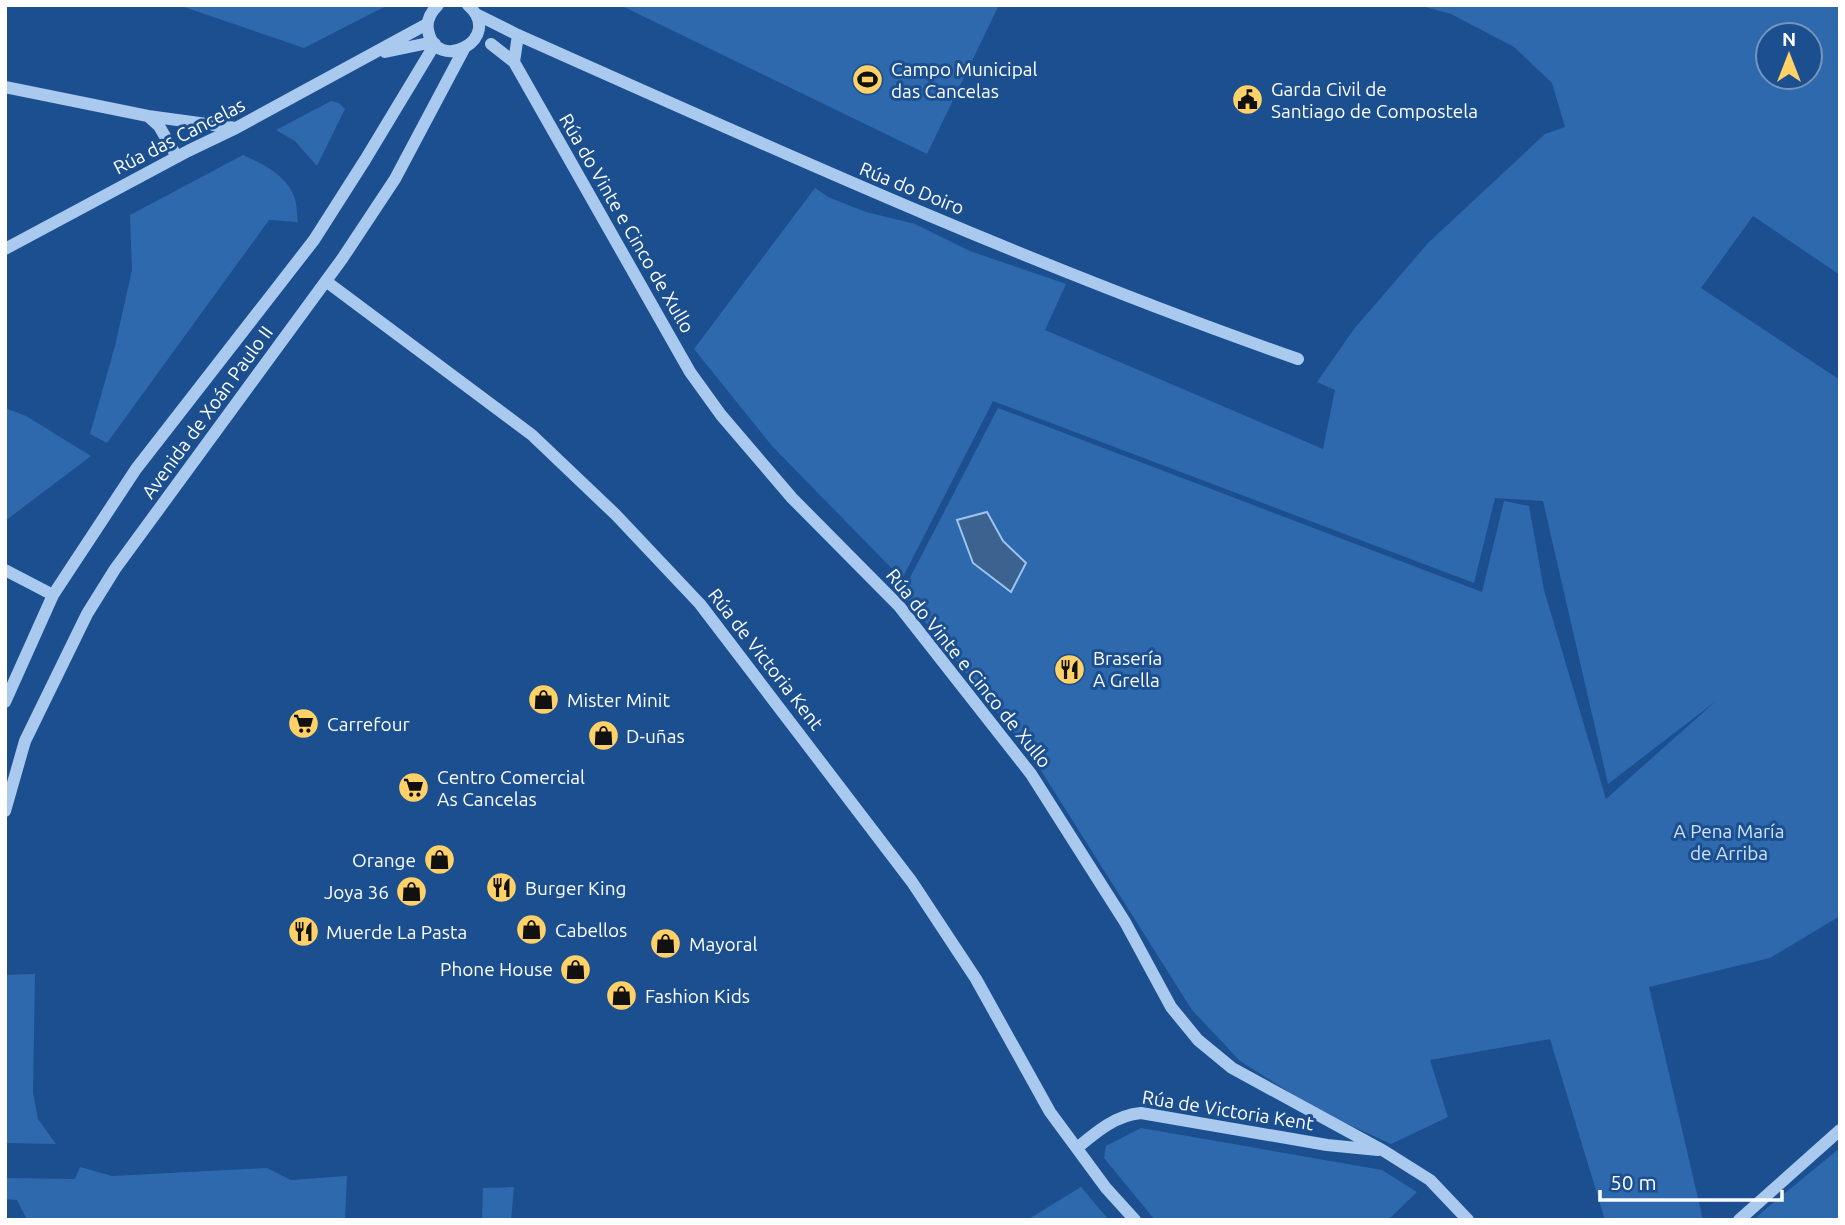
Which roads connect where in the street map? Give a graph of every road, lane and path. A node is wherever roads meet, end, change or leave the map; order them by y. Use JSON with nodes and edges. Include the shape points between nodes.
{"nodes":[{"id":1,"x":438,"y":5,"type":"edge"},
{"id":2,"x":471,"y":8,"type":"edge"},
{"id":3,"x":427,"y":24,"type":"junction"},
{"id":4,"x":518,"y":35,"type":"junction"},
{"id":5,"x":434,"y":43,"type":"junction"},
{"id":6,"x":491,"y":44,"type":"junction"},
{"id":7,"x":468,"y":47,"type":"junction"},
{"id":8,"x":370,"y":57,"type":"junction"},
{"id":9,"x":514,"y":62,"type":"junction"},
{"id":10,"x":5,"y":87,"type":"edge"},
{"id":11,"x":148,"y":116,"type":"junction"},
{"id":12,"x":236,"y":128,"type":"junction"},
{"id":13,"x":177,"y":157,"type":"junction"},
{"id":14,"x":5,"y":249,"type":"edge"},
{"id":15,"x":327,"y":282,"type":"junction"},
{"id":16,"x":1298,"y":359,"type":"dead end"},
{"id":17,"x":5,"y":570,"type":"edge"},
{"id":18,"x":53,"y":595,"type":"junction"},
{"id":19,"x":5,"y":702,"type":"edge"},
{"id":20,"x":5,"y":811,"type":"edge"},
{"id":21,"x":1840,"y":1130,"type":"edge"},
{"id":22,"x":1077,"y":1148,"type":"junction"},
{"id":23,"x":1384,"y":1151,"type":"junction"},
{"id":24,"x":1135,"y":1220,"type":"edge"},
{"id":25,"x":1468,"y":1220,"type":"edge"},
{"id":26,"x":1739,"y":1220,"type":"edge"}],
"edges":[{"from":1,"to":3,"type":"street"},
{"from":2,"to":4,"type":"street","name":"Rúa do Doiro"},
{"from":2,"to":7,"type":"street","name":"Avenida de Xoán Paulo II","via":[[479,30]]},
{"from":3,"to":5,"type":"street"},
{"from":3,"to":8,"type":"street","name":"Rúa das Cancelas"},
{"from":4,"to":6,"type":"street"},
{"from":4,"to":9,"type":"street"},
{"from":4,"to":16,"type":"street","name":"Rúa do Doiro","via":[[850,183],[1181,318]]},
{"from":5,"to":7,"type":"street","via":[[449,51]]},
{"from":5,"to":8,"type":"street","name":"Rúa das Cancelas"},
{"from":5,"to":18,"type":"street","name":"Avenida de Xoán Paulo II","via":[[314,240],[136,468]]},
{"from":6,"to":7,"type":"street"},
{"from":6,"to":9,"type":"street","name":"Rúa do Vinte e Cinco de Xullo"},
{"from":7,"to":15,"type":"street","name":"Avenida de Xoán Paulo II","via":[[395,179]]},
{"from":8,"to":12,"type":"street","name":"Rúa das Cancelas"},
{"from":9,"to":23,"type":"street","name":"Rúa do Vinte e Cinco de Xullo","via":[[690,372],[792,498],[899,606],[1031,774],[1125,922],[1171,1007],[1198,1040],[1231,1068]]},
{"from":10,"to":11,"type":"street"},
{"from":11,"to":12,"type":"street"},
{"from":11,"to":13,"type":"street"},
{"from":12,"to":13,"type":"street","name":"Rúa das Cancelas"},
{"from":13,"to":14,"type":"street","name":"Rúa das Cancelas"},
{"from":15,"to":20,"type":"street","name":"Avenida de Xoán Paulo II","via":[[115,569],[87,614],[25,741]]},
{"from":15,"to":22,"type":"street","name":"Rúa de Victoria Kent","via":[[532,435],[700,604],[931,909]]},
{"from":17,"to":18,"type":"street"},
{"from":18,"to":19,"type":"street","name":"Avenida de Xoán Paulo II"},
{"from":21,"to":26,"type":"street"},
{"from":22,"to":23,"type":"street","name":"Rúa de Victoria Kent","via":[[1127,1114],[1142,1113]]},
{"from":22,"to":24,"type":"street","name":"Rúa de Victoria Kent"},
{"from":23,"to":25,"type":"street","name":"Rúa do Vinte e Cinco de Xullo","via":[[1430,1180]]}]}
